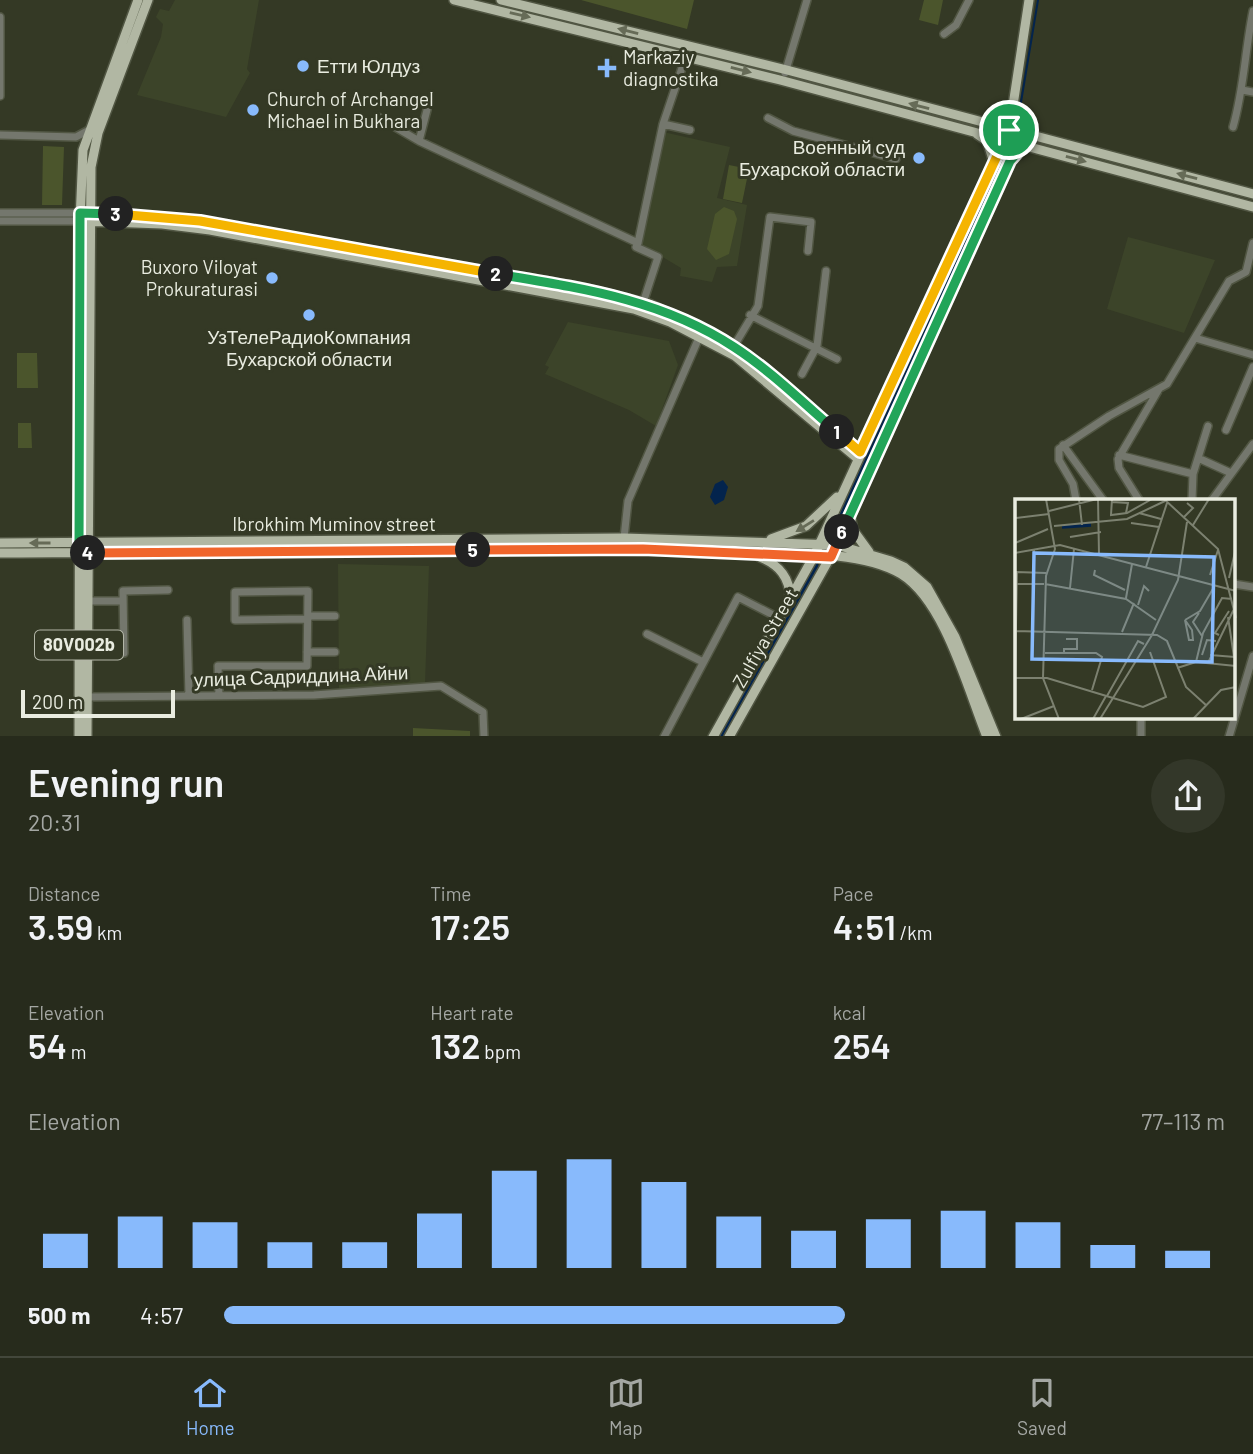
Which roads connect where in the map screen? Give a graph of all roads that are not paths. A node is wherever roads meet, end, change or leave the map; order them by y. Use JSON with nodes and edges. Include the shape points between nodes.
{"nodes":[{"id":1,"x":138,"y":0,"type":"edge"},
{"id":2,"x":148,"y":0,"type":"edge"},
{"id":3,"x":454,"y":0,"type":"edge"},
{"id":4,"x":501,"y":0,"type":"edge"},
{"id":5,"x":807,"y":0,"type":"edge"},
{"id":6,"x":968,"y":0,"type":"edge"},
{"id":7,"x":1029,"y":0,"type":"edge"},
{"id":8,"x":1253,"y":11,"type":"edge"},
{"id":9,"x":0,"y":17,"type":"edge"},
{"id":10,"x":944,"y":34,"type":"dead end"},
{"id":11,"x":685,"y":56,"type":"junction"},
{"id":12,"x":787,"y":71,"type":"junction"},
{"id":13,"x":780,"y":80,"type":"junction"},
{"id":14,"x":1242,"y":90,"type":"junction"},
{"id":15,"x":1253,"y":92,"type":"edge"},
{"id":16,"x":0,"y":96,"type":"edge"},
{"id":17,"x":427,"y":110,"type":"dead end"},
{"id":18,"x":378,"y":117,"type":"dead end"},
{"id":19,"x":768,"y":118,"type":"dead end"},
{"id":20,"x":663,"y":124,"type":"junction"},
{"id":21,"x":1233,"y":127,"type":"dead end"},
{"id":22,"x":89,"y":130,"type":"junction"},
{"id":23,"x":1009,"y":130,"type":"junction"},
{"id":24,"x":690,"y":131,"type":"dead end"},
{"id":25,"x":973,"y":131,"type":"junction"},
{"id":26,"x":0,"y":135,"type":"edge"},
{"id":27,"x":419,"y":141,"type":"junction"},
{"id":28,"x":1007,"y":141,"type":"junction"},
{"id":29,"x":1024,"y":145,"type":"junction"},
{"id":30,"x":896,"y":159,"type":"dead end"},
{"id":31,"x":993,"y":161,"type":"junction"},
{"id":32,"x":1010,"y":161,"type":"junction"},
{"id":33,"x":1253,"y":194,"type":"edge"},
{"id":34,"x":1253,"y":207,"type":"edge"},
{"id":35,"x":0,"y":213,"type":"edge"},
{"id":36,"x":85,"y":217,"type":"junction"},
{"id":37,"x":0,"y":221,"type":"edge"},
{"id":38,"x":638,"y":243,"type":"junction"},
{"id":39,"x":1253,"y":243,"type":"edge"},
{"id":40,"x":333,"y":249,"type":"junction"},
{"id":41,"x":808,"y":251,"type":"dead end"},
{"id":42,"x":826,"y":271,"type":"dead end"},
{"id":43,"x":643,"y":303,"type":"junction"},
{"id":44,"x":750,"y":315,"type":"junction"},
{"id":45,"x":701,"y":334,"type":"junction"},
{"id":46,"x":1195,"y":338,"type":"junction"},
{"id":47,"x":817,"y":346,"type":"junction"},
{"id":48,"x":736,"y":351,"type":"junction"},
{"id":49,"x":1253,"y":355,"type":"edge"},
{"id":50,"x":837,"y":359,"type":"dead end"},
{"id":51,"x":1253,"y":367,"type":"edge"},
{"id":52,"x":802,"y":374,"type":"dead end"},
{"id":53,"x":1160,"y":388,"type":"junction"},
{"id":54,"x":1208,"y":426,"type":"dead end"},
{"id":55,"x":1226,"y":430,"type":"dead end"},
{"id":56,"x":1253,"y":444,"type":"edge"},
{"id":57,"x":1063,"y":446,"type":"junction"},
{"id":58,"x":859,"y":455,"type":"junction"},
{"id":59,"x":1119,"y":455,"type":"junction"},
{"id":60,"x":1198,"y":458,"type":"junction"},
{"id":61,"x":1231,"y":472,"type":"junction"},
{"id":62,"x":1193,"y":474,"type":"junction"},
{"id":63,"x":843,"y":490,"type":"junction"},
{"id":64,"x":1076,"y":499,"type":"edge"},
{"id":65,"x":1102,"y":499,"type":"edge"},
{"id":66,"x":1138,"y":499,"type":"edge"},
{"id":67,"x":1192,"y":499,"type":"edge"},
{"id":68,"x":1213,"y":499,"type":"edge"},
{"id":69,"x":850,"y":515,"type":"junction"},
{"id":70,"x":624,"y":538,"type":"junction"},
{"id":71,"x":755,"y":542,"type":"junction"},
{"id":72,"x":0,"y":543,"type":"edge"},
{"id":73,"x":820,"y":543,"type":"junction"},
{"id":74,"x":643,"y":544,"type":"junction"},
{"id":75,"x":836,"y":545,"type":"junction"},
{"id":76,"x":84,"y":548,"type":"junction"},
{"id":77,"x":0,"y":553,"type":"edge"},
{"id":78,"x":871,"y":553,"type":"junction"},
{"id":79,"x":752,"y":554,"type":"junction"},
{"id":80,"x":814,"y":556,"type":"junction"},
{"id":81,"x":831,"y":557,"type":"junction"},
{"id":82,"x":168,"y":590,"type":"dead end"},
{"id":83,"x":790,"y":599,"type":"junction"},
{"id":84,"x":88,"y":601,"type":"junction"},
{"id":85,"x":123,"y":601,"type":"junction"},
{"id":86,"x":335,"y":616,"type":"dead end"},
{"id":87,"x":308,"y":618,"type":"junction"},
{"id":88,"x":779,"y":618,"type":"junction"},
{"id":89,"x":187,"y":621,"type":"dead end"},
{"id":90,"x":647,"y":634,"type":"dead end"},
{"id":91,"x":307,"y":652,"type":"junction"},
{"id":92,"x":335,"y":652,"type":"dead end"},
{"id":93,"x":87,"y":655,"type":"junction"},
{"id":94,"x":1253,"y":656,"type":"edge"},
{"id":95,"x":701,"y":662,"type":"junction"},
{"id":96,"x":1243,"y":685,"type":"junction"},
{"id":97,"x":1253,"y":686,"type":"edge"},
{"id":98,"x":189,"y":696,"type":"junction"},
{"id":99,"x":219,"y":696,"type":"junction"},
{"id":100,"x":88,"y":697,"type":"junction"},
{"id":101,"x":1236,"y":711,"type":"edge"},
{"id":102,"x":1234,"y":719,"type":"edge"},
{"id":103,"x":79,"y":736,"type":"edge"},
{"id":104,"x":87,"y":736,"type":"edge"},
{"id":105,"x":484,"y":736,"type":"edge"},
{"id":106,"x":664,"y":736,"type":"edge"},
{"id":107,"x":714,"y":736,"type":"edge"},
{"id":108,"x":730,"y":736,"type":"edge"},
{"id":109,"x":987,"y":736,"type":"edge"},
{"id":110,"x":996,"y":736,"type":"edge"},
{"id":111,"x":1229,"y":736,"type":"edge"}],
"edges":[{"from":1,"to":22,"type":"main road"},
{"from":2,"to":36,"type":"main road","via":[[96,140]]},
{"from":3,"to":11,"type":"main road","one_way":true},
{"from":12,"to":4,"type":"main road","one_way":true},
{"from":5,"to":12,"type":"street"},
{"from":6,"to":10,"type":"street","via":[[956,25]]},
{"from":7,"to":23,"type":"main road"},
{"from":8,"to":14,"type":"street"},
{"from":9,"to":16,"type":"street"},
{"from":11,"to":13,"type":"main road","one_way":true},
{"from":11,"to":20,"type":"street"},
{"from":12,"to":13,"type":"street"},
{"from":23,"to":12,"type":"main road","one_way":true},
{"from":13,"to":25,"type":"main road"},
{"from":14,"to":15,"type":"street"},
{"from":14,"to":21,"type":"street"},
{"from":17,"to":27,"type":"street"},
{"from":18,"to":27,"type":"street"},
{"from":19,"to":30,"type":"street","via":[[793,131]]},
{"from":20,"to":24,"type":"street"},
{"from":20,"to":38,"type":"street"},
{"from":22,"to":26,"type":"street","via":[[76,137]]},
{"from":22,"to":36,"type":"main road","via":[[83,150]]},
{"from":23,"to":28,"type":"main road"},
{"from":33,"to":23,"type":"main road","one_way":true},
{"from":25,"to":28,"type":"main road"},
{"from":25,"to":31,"type":"main road","via":[[987,141]]},
{"from":27,"to":38,"type":"street"},
{"from":28,"to":29,"type":"main road"},
{"from":28,"to":31,"type":"main road","name":"Zulfiya Street"},
{"from":28,"to":32,"type":"main road"},
{"from":29,"to":32,"type":"main road"},
{"from":29,"to":34,"type":"main road","one_way":true},
{"from":31,"to":58,"type":"main road","name":"Zulfiya Street"},
{"from":32,"to":69,"type":"main road","name":"Zulfiya Street"},
{"from":35,"to":36,"type":"street"},
{"from":36,"to":37,"type":"street"},
{"from":36,"to":40,"type":"main road"},
{"from":36,"to":76,"type":"main road","number":"80V002b"},
{"from":38,"to":43,"type":"street","via":[[636,247],[658,257]]},
{"from":39,"to":46,"type":"street","via":[[1246,272],[1229,281]]},
{"from":40,"to":43,"type":"main road","via":[[583,288]]},
{"from":40,"to":45,"type":"main road","via":[[624,307]]},
{"from":41,"to":44,"type":"street","via":[[811,222],[770,216],[758,306]]},
{"from":42,"to":47,"type":"street"},
{"from":43,"to":45,"type":"main road"},
{"from":44,"to":47,"type":"street"},
{"from":44,"to":48,"type":"street"},
{"from":45,"to":48,"type":"main road"},
{"from":45,"to":70,"type":"street","via":[[628,502]]},
{"from":46,"to":49,"type":"street"},
{"from":46,"to":53,"type":"street"},
{"from":47,"to":50,"type":"street"},
{"from":47,"to":52,"type":"street"},
{"from":48,"to":58,"type":"main road"},
{"from":51,"to":55,"type":"street"},
{"from":53,"to":57,"type":"street"},
{"from":53,"to":59,"type":"street"},
{"from":54,"to":60,"type":"street"},
{"from":56,"to":61,"type":"street"},
{"from":57,"to":64,"type":"street","via":[[1059,460]]},
{"from":57,"to":65,"type":"street"},
{"from":58,"to":63,"type":"main road","name":"Zulfiya Street"},
{"from":59,"to":62,"type":"street"},
{"from":59,"to":66,"type":"street","via":[[1119,468]]},
{"from":60,"to":61,"type":"street"},
{"from":60,"to":62,"type":"street"},
{"from":61,"to":68,"type":"street"},
{"from":62,"to":67,"type":"street"},
{"from":63,"to":71,"type":"main road","one_way":true,"via":[[806,526]]},
{"from":63,"to":73,"type":"main road","name":"Zulfiya Street"},
{"from":69,"to":75,"type":"main road","name":"Zulfiya Street"},
{"from":69,"to":78,"type":"main road","via":[[853,530]]},
{"from":70,"to":74,"type":"main road","name":"Ibrokhim Muminov street"},
{"from":70,"to":76,"type":"main road","name":"Ibrokhim Muminov street"},
{"from":71,"to":73,"type":"main road","name":"Ibrokhim Muminov street"},
{"from":71,"to":74,"type":"main road","name":"Ibrokhim Muminov street"},
{"from":76,"to":72,"type":"main road","name":"Ibrokhim Muminov street","one_way":true},
{"from":73,"to":75,"type":"main road","name":"Ibrokhim Muminov street"},
{"from":73,"to":80,"type":"main road","name":"Zulfiya Street"},
{"from":74,"to":76,"type":"main road","name":"Ibrokhim Muminov street"},
{"from":74,"to":79,"type":"main road","name":"Ibrokhim Muminov street"},
{"from":75,"to":78,"type":"main road","name":"Ibrokhim Muminov street"},
{"from":75,"to":81,"type":"main road","name":"Zulfiya Street"},
{"from":76,"to":77,"type":"main road","name":"Ibrokhim Muminov street"},
{"from":76,"to":84,"type":"main road","number":"80V002b"},
{"from":76,"to":103,"type":"main road","number":"80V002b"},
{"from":78,"to":110,"type":"main road","name":"Ibrokhim Muminov street","via":[[904,567],[936,599]]},
{"from":79,"to":80,"type":"main road","name":"Ibrokhim Muminov street"},
{"from":79,"to":83,"type":"main road","via":[[781,569]]},
{"from":80,"to":81,"type":"main road","name":"Ibrokhim Muminov street"},
{"from":80,"to":83,"type":"main road","name":"Zulfiya Street"},
{"from":81,"to":108,"type":"main road","name":"Zulfiya Street"},
{"from":81,"to":109,"type":"main road","name":"Ibrokhim Muminov street","via":[[891,569],[919,590],[948,640]]},
{"from":82,"to":85,"type":"street","via":[[123,591]]},
{"from":83,"to":88,"type":"main road","name":"Zulfiya Street"},
{"from":84,"to":85,"type":"street"},
{"from":84,"to":93,"type":"main road","number":"80V002b"},
{"from":85,"to":93,"type":"street","via":[[124,653]]},
{"from":86,"to":87,"type":"street"},
{"from":87,"to":87,"type":"street","via":[[235,620],[235,592],[308,591]]},
{"from":87,"to":91,"type":"street"},
{"from":88,"to":95,"type":"street","via":[[738,597]]},
{"from":88,"to":107,"type":"main road","name":"Zulfiya Street"},
{"from":89,"to":98,"type":"street"},
{"from":90,"to":95,"type":"street"},
{"from":91,"to":92,"type":"street"},
{"from":91,"to":99,"type":"street","via":[[307,666],[218,666]]},
{"from":93,"to":100,"type":"main road","number":"80V002b"},
{"from":94,"to":96,"type":"street"},
{"from":95,"to":106,"type":"street"},
{"from":96,"to":97,"type":"street"},
{"from":96,"to":101,"type":"street"},
{"from":98,"to":99,"type":"street","name":"улица Садриддина Айни"},
{"from":98,"to":100,"type":"street","name":"улица Садриддина Айни"},
{"from":99,"to":105,"type":"street","name":"улица Садриддина Айни","via":[[441,686],[483,712]]},
{"from":100,"to":104,"type":"main road","number":"80V002b"},
{"from":102,"to":111,"type":"street"}]}
